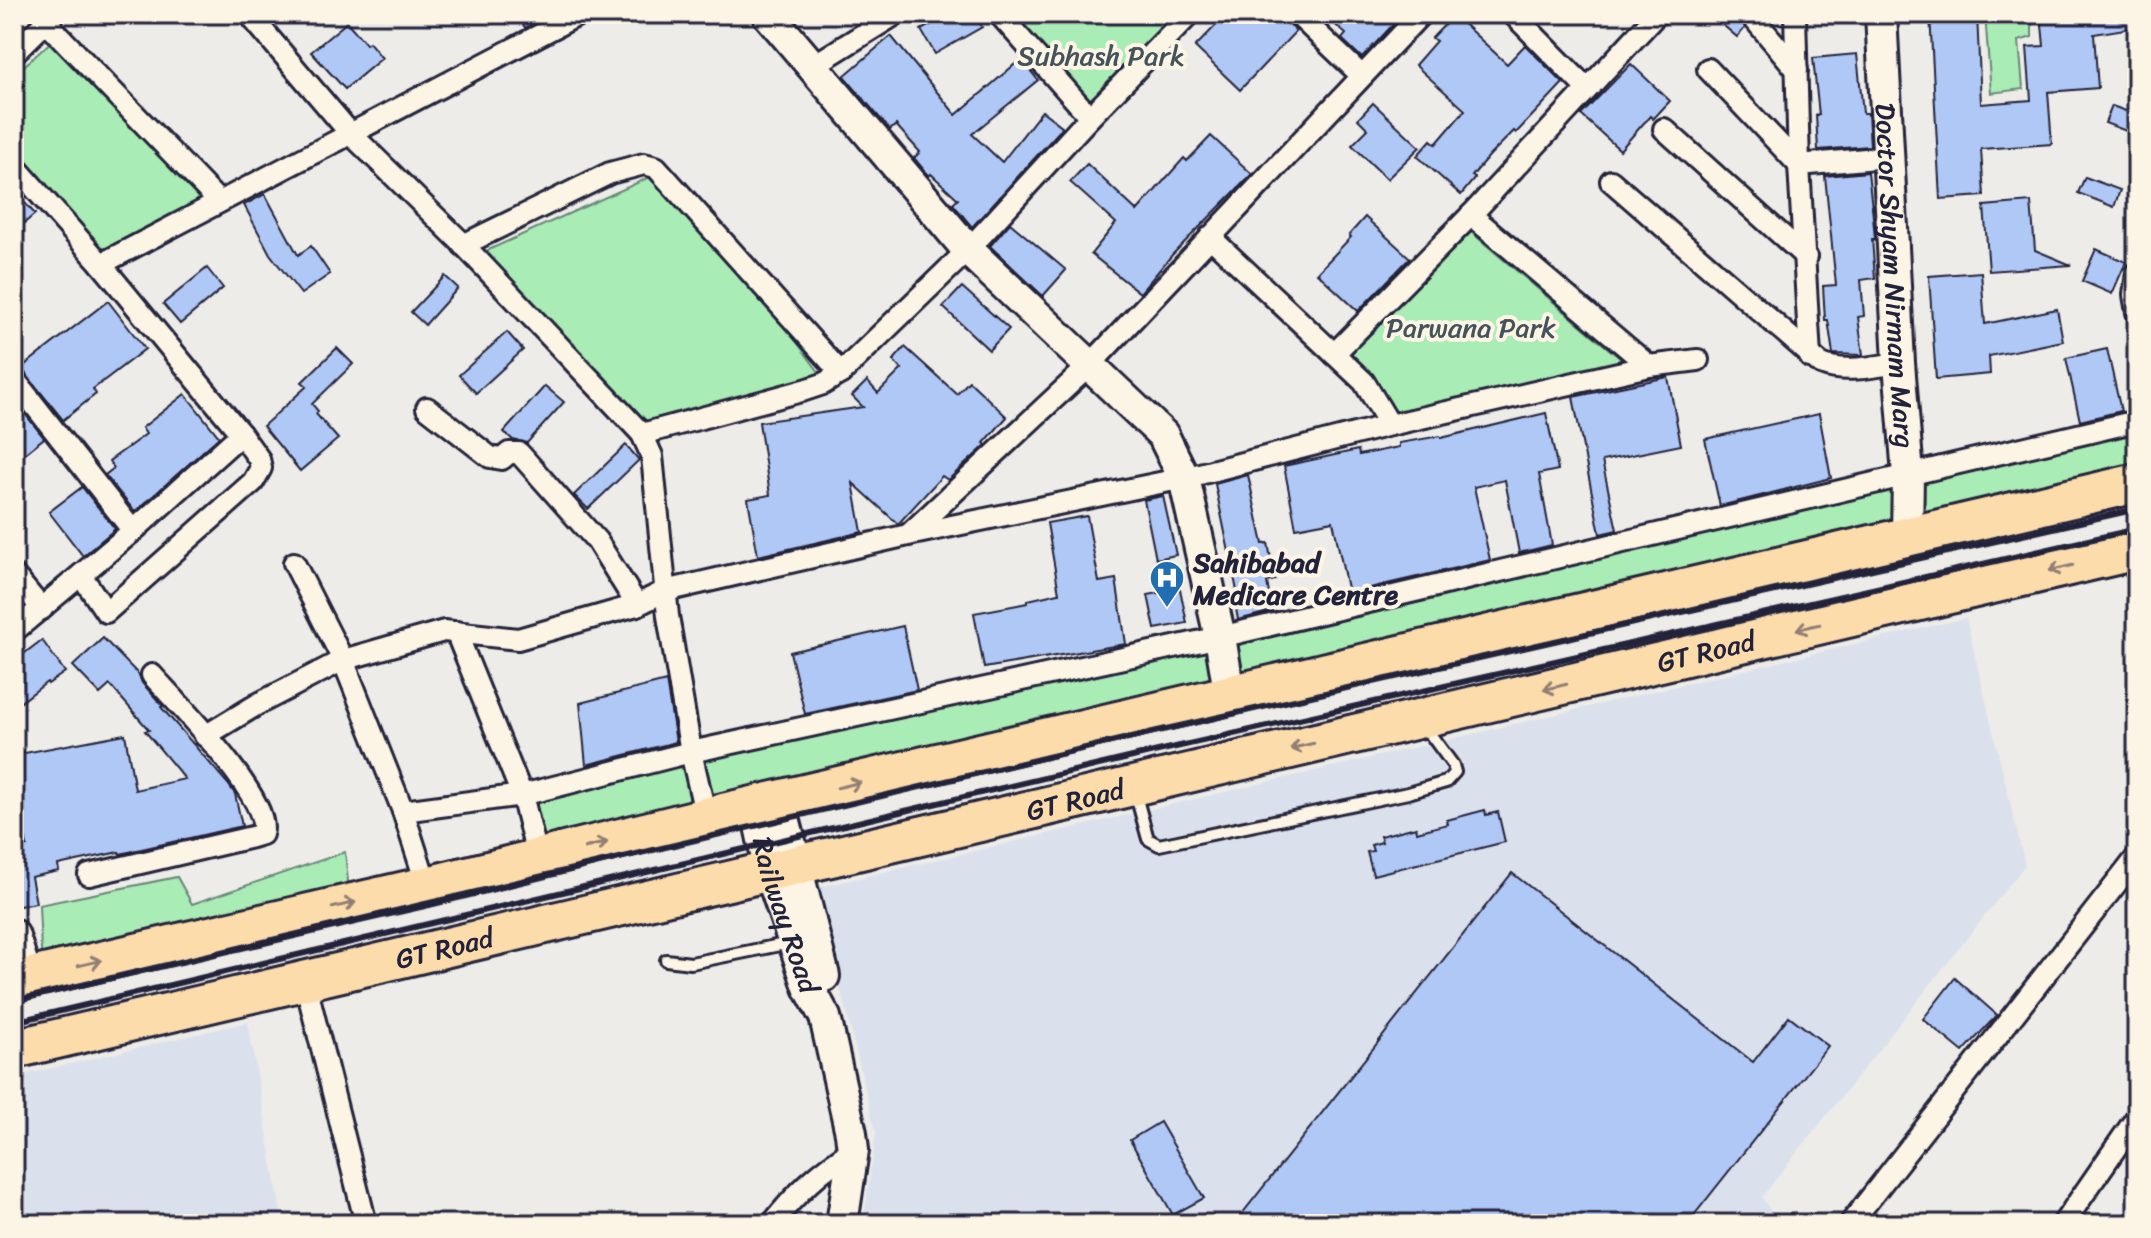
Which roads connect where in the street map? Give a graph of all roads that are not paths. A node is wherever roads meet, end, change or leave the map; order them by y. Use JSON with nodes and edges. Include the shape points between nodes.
{"nodes":[{"id":1,"x":249,"y":14,"type":"edge"},
{"id":2,"x":580,"y":14,"type":"edge"},
{"id":3,"x":768,"y":14,"type":"edge"},
{"id":4,"x":896,"y":14,"type":"edge"},
{"id":5,"x":999,"y":14,"type":"edge"},
{"id":6,"x":1190,"y":14,"type":"edge"},
{"id":7,"x":1297,"y":14,"type":"edge"},
{"id":8,"x":1421,"y":14,"type":"edge"},
{"id":9,"x":1657,"y":14,"type":"edge"},
{"id":10,"x":1795,"y":14,"type":"edge"},
{"id":11,"x":1881,"y":14,"type":"edge"},
{"id":12,"x":50,"y":18,"type":"edge"},
{"id":13,"x":1523,"y":18,"type":"edge"},
{"id":14,"x":1755,"y":20,"type":"dead end"},
{"id":15,"x":14,"y":53,"type":"edge"},
{"id":16,"x":814,"y":65,"type":"junction"},
{"id":17,"x":1708,"y":69,"type":"dead end"},
{"id":18,"x":1797,"y":70,"type":"junction"},
{"id":19,"x":1362,"y":76,"type":"junction"},
{"id":20,"x":1587,"y":89,"type":"junction"},
{"id":21,"x":1090,"y":117,"type":"junction"},
{"id":22,"x":1664,"y":129,"type":"dead end"},
{"id":23,"x":350,"y":133,"type":"junction"},
{"id":24,"x":1888,"y":157,"type":"junction"},
{"id":25,"x":14,"y":165,"type":"edge"},
{"id":26,"x":1799,"y":165,"type":"junction"},
{"id":27,"x":1611,"y":181,"type":"dead end"},
{"id":28,"x":219,"y":202,"type":"junction"},
{"id":29,"x":1471,"y":215,"type":"junction"},
{"id":30,"x":1210,"y":237,"type":"junction"},
{"id":31,"x":463,"y":245,"type":"junction"},
{"id":32,"x":968,"y":250,"type":"junction"},
{"id":33,"x":1806,"y":257,"type":"junction"},
{"id":34,"x":101,"y":264,"type":"junction"},
{"id":35,"x":2137,"y":273,"type":"edge"},
{"id":36,"x":2137,"y":312,"type":"edge"},
{"id":37,"x":1334,"y":354,"type":"junction"},
{"id":38,"x":1810,"y":357,"type":"junction"},
{"id":39,"x":1698,"y":360,"type":"dead end"},
{"id":40,"x":1899,"y":363,"type":"junction"},
{"id":41,"x":1090,"y":365,"type":"junction"},
{"id":42,"x":1649,"y":366,"type":"junction"},
{"id":43,"x":841,"y":373,"type":"junction"},
{"id":44,"x":14,"y":379,"type":"edge"},
{"id":45,"x":427,"y":408,"type":"dead end"},
{"id":46,"x":2137,"y":421,"type":"edge"},
{"id":47,"x":1390,"y":425,"type":"junction"},
{"id":48,"x":241,"y":434,"type":"junction"},
{"id":49,"x":642,"y":434,"type":"junction"},
{"id":50,"x":1908,"y":475,"type":"junction"},
{"id":51,"x":1184,"y":478,"type":"junction"},
{"id":52,"x":2137,"y":483,"type":"edge"},
{"id":53,"x":133,"y":531,"type":"junction"},
{"id":54,"x":908,"y":535,"type":"junction"},
{"id":55,"x":1907,"y":537,"type":"junction"},
{"id":56,"x":2137,"y":550,"type":"edge"},
{"id":57,"x":294,"y":563,"type":"dead end"},
{"id":58,"x":14,"y":575,"type":"edge"},
{"id":59,"x":81,"y":575,"type":"junction"},
{"id":60,"x":665,"y":591,"type":"junction"},
{"id":61,"x":637,"y":605,"type":"junction"},
{"id":62,"x":42,"y":609,"type":"junction"},
{"id":63,"x":14,"y":631,"type":"edge"},
{"id":64,"x":456,"y":632,"type":"junction"},
{"id":65,"x":1220,"y":637,"type":"junction"},
{"id":66,"x":343,"y":660,"type":"junction"},
{"id":67,"x":152,"y":675,"type":"dead end"},
{"id":68,"x":1230,"y":697,"type":"junction"},
{"id":69,"x":1419,"y":719,"type":"junction"},
{"id":70,"x":205,"y":736,"type":"junction"},
{"id":71,"x":691,"y":752,"type":"junction"},
{"id":72,"x":1134,"y":786,"type":"junction"},
{"id":73,"x":522,"y":795,"type":"junction"},
{"id":74,"x":768,"y":804,"type":"junction"},
{"id":75,"x":403,"y":811,"type":"junction"},
{"id":76,"x":706,"y":817,"type":"junction"},
{"id":77,"x":2137,"y":857,"type":"edge"},
{"id":78,"x":538,"y":859,"type":"junction"},
{"id":79,"x":782,"y":869,"type":"junction"},
{"id":80,"x":89,"y":875,"type":"dead end"},
{"id":81,"x":427,"y":886,"type":"junction"},
{"id":82,"x":14,"y":929,"type":"edge"},
{"id":83,"x":794,"y":943,"type":"junction"},
{"id":84,"x":666,"y":960,"type":"dead end"},
{"id":85,"x":23,"y":979,"type":"edge"},
{"id":86,"x":305,"y":981,"type":"junction"},
{"id":87,"x":825,"y":1017,"type":"junction"},
{"id":88,"x":14,"y":1049,"type":"edge"},
{"id":89,"x":2137,"y":1117,"type":"edge"},
{"id":90,"x":853,"y":1150,"type":"junction"},
{"id":91,"x":366,"y":1224,"type":"edge"},
{"id":92,"x":772,"y":1224,"type":"edge"},
{"id":93,"x":842,"y":1224,"type":"edge"},
{"id":94,"x":1850,"y":1224,"type":"edge"},
{"id":95,"x":2063,"y":1224,"type":"edge"}],
"edges":[{"from":1,"to":23,"type":"street"},
{"from":2,"to":23,"type":"street"},
{"from":3,"to":16,"type":"street"},
{"from":4,"to":16,"type":"street"},
{"from":5,"to":21,"type":"street"},
{"from":6,"to":21,"type":"street"},
{"from":7,"to":19,"type":"street"},
{"from":8,"to":19,"type":"street"},
{"from":9,"to":20,"type":"street"},
{"from":10,"to":18,"type":"street"},
{"from":11,"to":24,"type":"street","name":"Doctor Shyam Nirmam Marg"},
{"from":12,"to":15,"type":"street"},
{"from":12,"to":28,"type":"street"},
{"from":13,"to":20,"type":"street"},
{"from":14,"to":18,"type":"street"},
{"from":16,"to":32,"type":"street"},
{"from":17,"to":26,"type":"street"},
{"from":18,"to":26,"type":"street"},
{"from":19,"to":30,"type":"street"},
{"from":20,"to":29,"type":"street"},
{"from":21,"to":32,"type":"street"},
{"from":22,"to":33,"type":"street"},
{"from":23,"to":28,"type":"street"},
{"from":23,"to":31,"type":"street"},
{"from":24,"to":26,"type":"street"},
{"from":24,"to":40,"type":"street","name":"Doctor Shyam Nirmam Marg"},
{"from":25,"to":34,"type":"street"},
{"from":26,"to":33,"type":"street"},
{"from":27,"to":38,"type":"street"},
{"from":28,"to":34,"type":"street"},
{"from":29,"to":37,"type":"street"},
{"from":29,"to":42,"type":"street"},
{"from":30,"to":37,"type":"street"},
{"from":30,"to":41,"type":"street"},
{"from":31,"to":43,"type":"street","via":[[610,173],[644,164],[656,167]]},
{"from":31,"to":49,"type":"street"},
{"from":32,"to":41,"type":"street"},
{"from":32,"to":43,"type":"street"},
{"from":33,"to":38,"type":"street"},
{"from":34,"to":48,"type":"street"},
{"from":35,"to":36,"type":"street"},
{"from":37,"to":47,"type":"street","via":[[1364,382]]},
{"from":38,"to":40,"type":"street","via":[[1832,369]]},
{"from":39,"to":42,"type":"street"},
{"from":40,"to":50,"type":"street","name":"Doctor Shyam Nirmam Marg"},
{"from":41,"to":51,"type":"street","via":[[1163,435]]},
{"from":41,"to":54,"type":"street"},
{"from":42,"to":47,"type":"street"},
{"from":43,"to":49,"type":"street","via":[[805,390]]},
{"from":44,"to":53,"type":"street"},
{"from":45,"to":61,"type":"street","via":[[490,457],[519,453],[597,541]]},
{"from":46,"to":50,"type":"street"},
{"from":47,"to":51,"type":"street"},
{"from":48,"to":53,"type":"street"},
{"from":48,"to":59,"type":"street","via":[[259,459],[258,475],[106,612]]},
{"from":49,"to":60,"type":"street","via":[[652,456]]},
{"from":50,"to":55,"type":"street","name":"Doctor Shyam Nirmam Marg"},
{"from":50,"to":65,"type":"street"},
{"from":51,"to":54,"type":"street"},
{"from":51,"to":65,"type":"street"},
{"from":52,"to":55,"type":"highway"},
{"from":53,"to":59,"type":"street"},
{"from":54,"to":60,"type":"street"},
{"from":55,"to":68,"type":"highway"},
{"from":56,"to":69,"type":"highway","name":"GT Road","one_way":true},
{"from":57,"to":66,"type":"street"},
{"from":58,"to":62,"type":"street"},
{"from":59,"to":62,"type":"street"},
{"from":60,"to":61,"type":"street"},
{"from":60,"to":71,"type":"street"},
{"from":61,"to":64,"type":"street","via":[[518,639]]},
{"from":62,"to":63,"type":"street"},
{"from":64,"to":66,"type":"street","via":[[431,634]]},
{"from":64,"to":73,"type":"street"},
{"from":65,"to":68,"type":"street"},
{"from":65,"to":71,"type":"street"},
{"from":66,"to":70,"type":"street"},
{"from":66,"to":75,"type":"street"},
{"from":67,"to":70,"type":"street"},
{"from":74,"to":68,"type":"highway","one_way":true},
{"from":69,"to":72,"type":"highway","name":"GT Road","one_way":true},
{"from":69,"to":72,"type":"lane","via":[[1455,772],[1434,787],[1159,845],[1148,839]]},
{"from":70,"to":80,"type":"street","via":[[239,774],[263,818],[262,834]]},
{"from":71,"to":73,"type":"street"},
{"from":71,"to":76,"type":"street"},
{"from":72,"to":79,"type":"highway","name":"GT Road"},
{"from":73,"to":75,"type":"street"},
{"from":73,"to":78,"type":"street"},
{"from":74,"to":76,"type":"highway"},
{"from":74,"to":79,"type":"street","name":"Railway Road"},
{"from":75,"to":81,"type":"street"},
{"from":78,"to":76,"type":"highway","one_way":true},
{"from":77,"to":94,"type":"street"},
{"from":78,"to":81,"type":"highway"},
{"from":79,"to":83,"type":"street","name":"Railway Road"},
{"from":79,"to":86,"type":"highway","name":"GT Road"},
{"from":79,"to":87,"type":"street","name":"Railway Road","via":[[827,985]]},
{"from":85,"to":81,"type":"highway","one_way":true},
{"from":82,"to":85,"type":"street","via":[[22,942]]},
{"from":83,"to":84,"type":"lane","via":[[691,963]]},
{"from":83,"to":87,"type":"street","name":"Railway Road"},
{"from":86,"to":88,"type":"highway","name":"GT Road"},
{"from":86,"to":91,"type":"street"},
{"from":87,"to":90,"type":"street","name":"Railway Road"},
{"from":89,"to":95,"type":"street"},
{"from":90,"to":92,"type":"street","via":[[816,1175]]},
{"from":90,"to":93,"type":"street","name":"Railway Road"}]}
